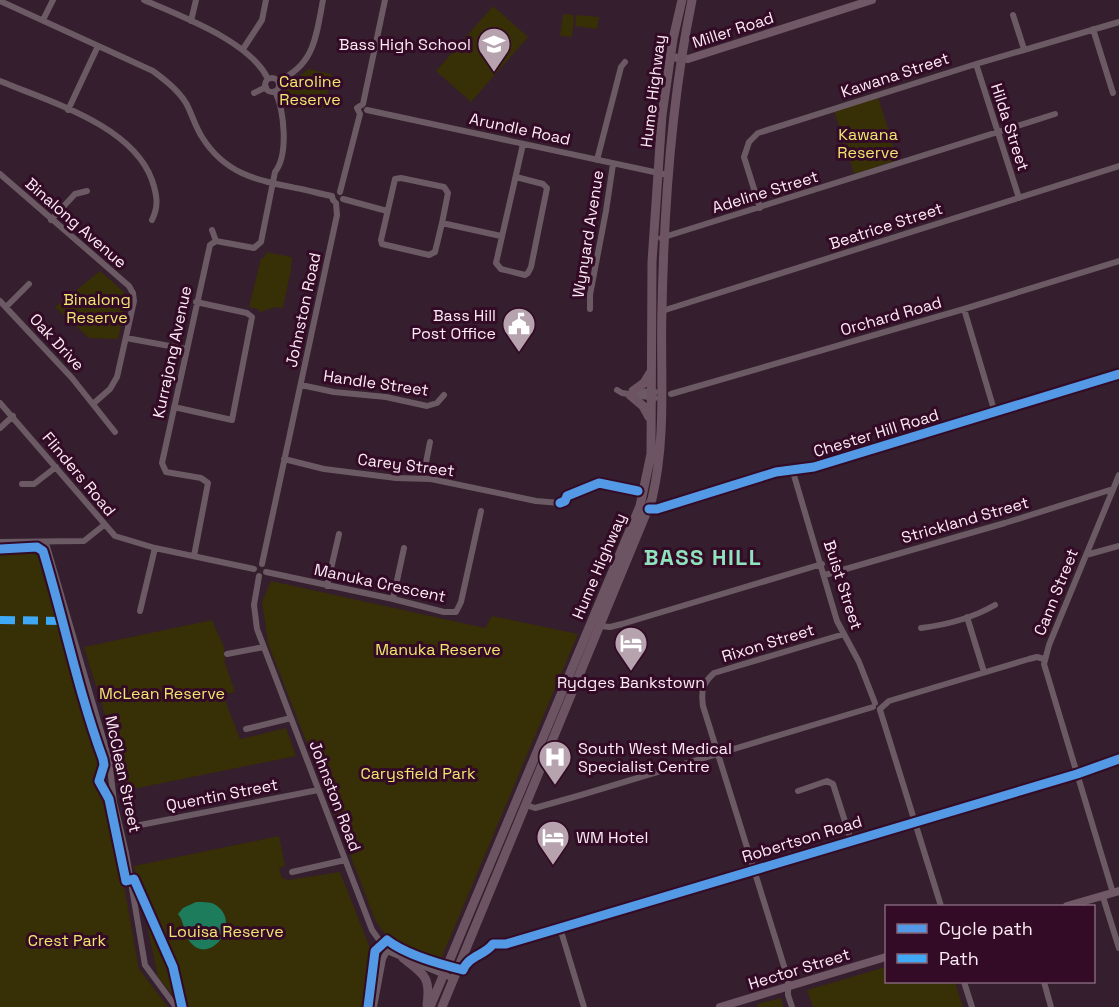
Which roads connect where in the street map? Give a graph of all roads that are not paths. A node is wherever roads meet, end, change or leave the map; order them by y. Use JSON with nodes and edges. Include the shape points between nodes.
{"nodes":[{"id":1,"x":53,"y":0,"type":"edge"},
{"id":2,"x":144,"y":0,"type":"edge"},
{"id":3,"x":196,"y":0,"type":"edge"},
{"id":4,"x":266,"y":0,"type":"edge"},
{"id":5,"x":323,"y":0,"type":"edge"},
{"id":6,"x":385,"y":0,"type":"edge"},
{"id":7,"x":682,"y":0,"type":"edge"},
{"id":8,"x":692,"y":0,"type":"edge"},
{"id":9,"x":872,"y":0,"type":"edge"},
{"id":10,"x":0,"y":1,"type":"edge"},
{"id":11,"x":1013,"y":15,"type":"dead end"},
{"id":12,"x":44,"y":20,"type":"junction"},
{"id":13,"x":191,"y":21,"type":"junction"},
{"id":14,"x":1119,"y":22,"type":"edge"},
{"id":15,"x":1093,"y":29,"type":"junction"},
{"id":16,"x":98,"y":46,"type":"junction"},
{"id":17,"x":243,"y":49,"type":"junction"},
{"id":18,"x":1024,"y":49,"type":"junction"},
{"id":19,"x":675,"y":58,"type":"junction"},
{"id":20,"x":625,"y":62,"type":"dead end"},
{"id":21,"x":976,"y":64,"type":"junction"},
{"id":22,"x":268,"y":79,"type":"junction"},
{"id":23,"x":0,"y":81,"type":"edge"},
{"id":24,"x":278,"y":81,"type":"junction"},
{"id":25,"x":266,"y":87,"type":"junction"},
{"id":26,"x":275,"y":91,"type":"junction"},
{"id":27,"x":254,"y":93,"type":"dead end"},
{"id":28,"x":1113,"y":93,"type":"dead end"},
{"id":29,"x":365,"y":107,"type":"junction"},
{"id":30,"x":68,"y":110,"type":"junction"},
{"id":31,"x":1055,"y":114,"type":"dead end"},
{"id":32,"x":998,"y":132,"type":"junction"},
{"id":33,"x":523,"y":144,"type":"junction"},
{"id":34,"x":597,"y":160,"type":"junction"},
{"id":35,"x":613,"y":164,"type":"junction"},
{"id":36,"x":1119,"y":166,"type":"edge"},
{"id":37,"x":278,"y":169,"type":"junction"},
{"id":38,"x":0,"y":174,"type":"edge"},
{"id":39,"x":663,"y":175,"type":"junction"},
{"id":40,"x":516,"y":177,"type":"junction"},
{"id":41,"x":273,"y":183,"type":"junction"},
{"id":42,"x":281,"y":185,"type":"junction"},
{"id":43,"x":87,"y":191,"type":"dead end"},
{"id":44,"x":340,"y":192,"type":"junction"},
{"id":45,"x":332,"y":196,"type":"junction"},
{"id":46,"x":1019,"y":198,"type":"junction"},
{"id":47,"x":340,"y":201,"type":"junction"},
{"id":48,"x":760,"y":208,"type":"junction"},
{"id":49,"x":387,"y":211,"type":"junction"},
{"id":50,"x":51,"y":220,"type":"junction"},
{"id":51,"x":152,"y":220,"type":"dead end"},
{"id":52,"x":442,"y":223,"type":"junction"},
{"id":53,"x":212,"y":230,"type":"dead end"},
{"id":54,"x":501,"y":236,"type":"junction"},
{"id":55,"x":658,"y":238,"type":"junction"},
{"id":56,"x":216,"y":241,"type":"junction"},
{"id":57,"x":1119,"y":261,"type":"edge"},
{"id":58,"x":29,"y":284,"type":"dead end"},
{"id":59,"x":0,"y":301,"type":"edge"},
{"id":60,"x":196,"y":302,"type":"junction"},
{"id":61,"x":6,"y":307,"type":"junction"},
{"id":62,"x":590,"y":309,"type":"dead end"},
{"id":63,"x":964,"y":309,"type":"junction"},
{"id":64,"x":662,"y":311,"type":"junction"},
{"id":65,"x":126,"y":338,"type":"junction"},
{"id":66,"x":186,"y":349,"type":"junction"},
{"id":67,"x":652,"y":371,"type":"junction"},
{"id":68,"x":1119,"y":374,"type":"edge"},
{"id":69,"x":301,"y":385,"type":"junction"},
{"id":70,"x":631,"y":393,"type":"junction"},
{"id":71,"x":444,"y":395,"type":"dead end"},
{"id":72,"x":659,"y":395,"type":"junction"},
{"id":73,"x":0,"y":403,"type":"edge"},
{"id":74,"x":94,"y":403,"type":"junction"},
{"id":75,"x":174,"y":407,"type":"junction"},
{"id":76,"x":995,"y":413,"type":"junction"},
{"id":77,"x":13,"y":416,"type":"junction"},
{"id":78,"x":651,"y":422,"type":"junction"},
{"id":79,"x":0,"y":428,"type":"edge"},
{"id":80,"x":115,"y":432,"type":"dead end"},
{"id":81,"x":430,"y":442,"type":"dead end"},
{"id":82,"x":284,"y":459,"type":"junction"},
{"id":83,"x":56,"y":467,"type":"junction"},
{"id":84,"x":793,"y":472,"type":"junction"},
{"id":85,"x":1119,"y":475,"type":"edge"},
{"id":86,"x":423,"y":478,"type":"junction"},
{"id":87,"x":22,"y":484,"type":"dead end"},
{"id":88,"x":1113,"y":489,"type":"junction"},
{"id":89,"x":560,"y":503,"type":"dead end"},
{"id":90,"x":644,"y":507,"type":"junction"},
{"id":91,"x":481,"y":511,"type":"dead end"},
{"id":92,"x":105,"y":525,"type":"junction"},
{"id":93,"x":339,"y":534,"type":"dead end"},
{"id":94,"x":0,"y":542,"type":"edge"},
{"id":95,"x":46,"y":543,"type":"junction"},
{"id":96,"x":1119,"y":546,"type":"edge"},
{"id":97,"x":154,"y":548,"type":"junction"},
{"id":98,"x":404,"y":548,"type":"dead end"},
{"id":99,"x":1086,"y":555,"type":"junction"},
{"id":100,"x":194,"y":556,"type":"junction"},
{"id":101,"x":262,"y":564,"type":"junction"},
{"id":102,"x":822,"y":564,"type":"junction"},
{"id":103,"x":254,"y":569,"type":"junction"},
{"id":104,"x":266,"y":572,"type":"junction"},
{"id":105,"x":825,"y":575,"type":"junction"},
{"id":106,"x":259,"y":576,"type":"junction"},
{"id":107,"x":327,"y":586,"type":"junction"},
{"id":108,"x":393,"y":599,"type":"junction"},
{"id":109,"x":996,"y":605,"type":"dead end"},
{"id":110,"x":140,"y":611,"type":"dead end"},
{"id":111,"x":967,"y":617,"type":"junction"},
{"id":112,"x":600,"y":626,"type":"junction"},
{"id":113,"x":921,"y":628,"type":"dead end"},
{"id":114,"x":844,"y":634,"type":"junction"},
{"id":115,"x":264,"y":647,"type":"junction"},
{"id":116,"x":227,"y":654,"type":"dead end"},
{"id":117,"x":1044,"y":659,"type":"junction"},
{"id":118,"x":984,"y":672,"type":"junction"},
{"id":119,"x":877,"y":707,"type":"junction"},
{"id":120,"x":291,"y":718,"type":"junction"},
{"id":121,"x":246,"y":729,"type":"dead end"},
{"id":122,"x":718,"y":752,"type":"junction"},
{"id":123,"x":1119,"y":759,"type":"edge"},
{"id":124,"x":1099,"y":766,"type":"dead end"},
{"id":125,"x":1077,"y":774,"type":"junction"},
{"id":126,"x":318,"y":790,"type":"junction"},
{"id":127,"x":798,"y":791,"type":"dead end"},
{"id":128,"x":525,"y":805,"type":"junction"},
{"id":129,"x":914,"y":821,"type":"junction"},
{"id":130,"x":130,"y":827,"type":"dead end"},
{"id":131,"x":851,"y":840,"type":"junction"},
{"id":132,"x":345,"y":860,"type":"junction"},
{"id":133,"x":755,"y":869,"type":"junction"},
{"id":134,"x":292,"y":872,"type":"dead end"},
{"id":135,"x":1116,"y":892,"type":"edge"},
{"id":136,"x":1103,"y":897,"type":"junction"},
{"id":137,"x":941,"y":905,"type":"edge"},
{"id":138,"x":1071,"y":905,"type":"edge"},
{"id":139,"x":560,"y":928,"type":"junction"},
{"id":140,"x":493,"y":944,"type":"dead end"},
{"id":141,"x":1119,"y":948,"type":"edge"},
{"id":142,"x":387,"y":951,"type":"junction"},
{"id":143,"x":885,"y":957,"type":"edge"},
{"id":144,"x":403,"y":958,"type":"junction"},
{"id":145,"x":443,"y":975,"type":"junction"},
{"id":146,"x":454,"y":979,"type":"junction"},
{"id":147,"x":965,"y":983,"type":"edge"},
{"id":148,"x":1045,"y":983,"type":"edge"},
{"id":149,"x":788,"y":987,"type":"junction"},
{"id":150,"x":176,"y":1007,"type":"edge"},
{"id":151,"x":374,"y":1007,"type":"edge"},
{"id":152,"x":428,"y":1007,"type":"edge"},
{"id":153,"x":442,"y":1007,"type":"edge"},
{"id":154,"x":584,"y":1007,"type":"edge"},
{"id":155,"x":720,"y":1007,"type":"edge"},
{"id":156,"x":792,"y":1007,"type":"edge"},
{"id":157,"x":972,"y":1007,"type":"edge"},
{"id":158,"x":1052,"y":1007,"type":"edge"}],
"edges":[{"from":1,"to":12,"type":"street"},
{"from":2,"to":13,"type":"street"},
{"from":3,"to":13,"type":"street"},
{"from":4,"to":17,"type":"street","via":[[262,20]]},
{"from":5,"to":24,"type":"street","via":[[311,51],[292,75]]},
{"from":6,"to":29,"type":"street"},
{"from":7,"to":19,"type":"highway","name":"Hume Highway"},
{"from":8,"to":19,"type":"highway","name":"Hume Highway"},
{"from":9,"to":19,"type":"main road","name":"Miller Road","via":[[688,58]]},
{"from":10,"to":12,"type":"street"},
{"from":11,"to":18,"type":"street"},
{"from":12,"to":16,"type":"street"},
{"from":13,"to":17,"type":"street"},
{"from":14,"to":15,"type":"street","name":"Kawana Street"},
{"from":15,"to":18,"type":"street","name":"Kawana Street"},
{"from":15,"to":28,"type":"street"},
{"from":16,"to":30,"type":"street"},
{"from":16,"to":41,"type":"street","via":[[168,82],[218,158],[246,176]]},
{"from":17,"to":22,"type":"street","via":[[263,67]]},
{"from":18,"to":21,"type":"street","name":"Kawana Street"},
{"from":19,"to":39,"type":"highway","name":"Hume Highway"},
{"from":20,"to":34,"type":"street"},
{"from":21,"to":32,"type":"street","name":"Hilda Street"},
{"from":21,"to":48,"type":"street","name":"Kawana Street","via":[[758,134],[748,142],[744,157]]},
{"from":22,"to":24,"type":"street"},
{"from":22,"to":25,"type":"street"},
{"from":23,"to":30,"type":"street"},
{"from":24,"to":26,"type":"street"},
{"from":25,"to":26,"type":"street"},
{"from":25,"to":27,"type":"street"},
{"from":26,"to":37,"type":"street","via":[[282,109],[283,146]]},
{"from":29,"to":33,"type":"street","name":"Arundle Road"},
{"from":29,"to":44,"type":"street"},
{"from":30,"to":51,"type":"street","via":[[108,129],[140,157],[155,191],[157,209]]},
{"from":31,"to":32,"type":"street","name":"Adeline Street"},
{"from":32,"to":46,"type":"street","name":"Hilda Street"},
{"from":32,"to":48,"type":"street","name":"Adeline Street"},
{"from":33,"to":34,"type":"street","name":"Arundle Road"},
{"from":33,"to":40,"type":"street"},
{"from":34,"to":35,"type":"street","name":"Arundle Road"},
{"from":35,"to":39,"type":"street","name":"Arundle Road"},
{"from":35,"to":62,"type":"street","name":"Wynyard Avenue"},
{"from":36,"to":46,"type":"street","name":"Beatrice Street"},
{"from":37,"to":41,"type":"street"},
{"from":37,"to":42,"type":"street"},
{"from":38,"to":50,"type":"street","name":"Binalong Avenue"},
{"from":39,"to":55,"type":"highway","name":"Hume Highway"},
{"from":40,"to":54,"type":"street"},
{"from":40,"to":54,"type":"street","via":[[547,188],[528,273],[498,267]]},
{"from":41,"to":42,"type":"street"},
{"from":41,"to":56,"type":"street","via":[[259,246]]},
{"from":42,"to":45,"type":"street"},
{"from":43,"to":50,"type":"street","via":[[75,194]]},
{"from":44,"to":45,"type":"street"},
{"from":44,"to":47,"type":"street"},
{"from":45,"to":47,"type":"street"},
{"from":46,"to":64,"type":"street","name":"Beatrice Street"},
{"from":47,"to":49,"type":"street"},
{"from":47,"to":69,"type":"street","name":"Johnston Road"},
{"from":48,"to":55,"type":"street","name":"Adeline Street"},
{"from":49,"to":52,"type":"street","via":[[381,240],[386,246],[433,254]]},
{"from":49,"to":52,"type":"street","via":[[393,182],[398,177],[444,187],[448,193]]},
{"from":50,"to":65,"type":"street","name":"Binalong Avenue","via":[[136,292]]},
{"from":52,"to":54,"type":"street"},
{"from":53,"to":56,"type":"street"},
{"from":55,"to":64,"type":"highway","name":"Hume Highway"},
{"from":55,"to":67,"type":"highway","name":"Hume Highway"},
{"from":56,"to":60,"type":"street","name":"Kurrajong Avenue","via":[[210,245]]},
{"from":57,"to":63,"type":"street","name":"Orchard Road"},
{"from":58,"to":61,"type":"street"},
{"from":59,"to":61,"type":"street","name":"Oak Drive"},
{"from":60,"to":66,"type":"street","name":"Kurrajong Avenue"},
{"from":60,"to":75,"type":"street","via":[[252,317],[232,420]]},
{"from":61,"to":74,"type":"street","name":"Oak Drive"},
{"from":63,"to":72,"type":"street","name":"Orchard Road"},
{"from":63,"to":76,"type":"street"},
{"from":64,"to":72,"type":"highway","name":"Hume Highway"},
{"from":65,"to":66,"type":"street"},
{"from":65,"to":74,"type":"street","name":"Binalong Avenue","via":[[115,381]]},
{"from":66,"to":75,"type":"street","name":"Kurrajong Avenue"},
{"from":67,"to":70,"type":"highway"},
{"from":67,"to":72,"type":"highway","name":"Hume Highway"},
{"from":68,"to":76,"type":"street","name":"Chester Hill Road"},
{"from":69,"to":71,"type":"street","name":"Handle Street","via":[[428,406]]},
{"from":69,"to":82,"type":"street","name":"Johnston Road"},
{"from":70,"to":72,"type":"street","name":"Orchard Road"},
{"from":70,"to":78,"type":"highway"},
{"from":72,"to":78,"type":"highway","name":"Hume Highway"},
{"from":72,"to":90,"type":"highway","name":"Hume Highway","via":[[661,454]]},
{"from":73,"to":77,"type":"street","name":"Flinders Road"},
{"from":74,"to":80,"type":"street","name":"Oak Drive"},
{"from":75,"to":100,"type":"street","name":"Kurrajong Avenue","via":[[162,463],[164,475],[208,479]]},
{"from":76,"to":84,"type":"street","name":"Chester Hill Road"},
{"from":77,"to":79,"type":"street"},
{"from":77,"to":83,"type":"street","name":"Flinders Road"},
{"from":78,"to":90,"type":"highway","name":"Hume Highway"},
{"from":81,"to":86,"type":"street"},
{"from":82,"to":86,"type":"street","name":"Carey Street","via":[[324,469]]},
{"from":82,"to":101,"type":"street","name":"Johnston Road"},
{"from":83,"to":87,"type":"street","via":[[34,484]]},
{"from":83,"to":92,"type":"street","name":"Flinders Road"},
{"from":84,"to":90,"type":"street","name":"Chester Hill Road","via":[[776,472],[657,509]]},
{"from":84,"to":102,"type":"street","name":"Buist Street"},
{"from":85,"to":88,"type":"street","name":"Cann Street"},
{"from":86,"to":89,"type":"street","name":"Carey Street"},
{"from":88,"to":99,"type":"street","name":"Cann Street"},
{"from":88,"to":105,"type":"street","name":"Strickland Street"},
{"from":90,"to":112,"type":"highway","name":"Hume Highway"},
{"from":90,"to":145,"type":"highway","name":"Hume Highway"},
{"from":91,"to":108,"type":"street","name":"Manuka Crescent","via":[[458,610],[444,612]]},
{"from":92,"to":95,"type":"street","via":[[84,541]]},
{"from":92,"to":97,"type":"street","name":"Flinders Road","via":[[121,539]]},
{"from":93,"to":107,"type":"street"},
{"from":94,"to":95,"type":"street"},
{"from":95,"to":150,"type":"street","name":"McClean Street","via":[[109,759],[145,965]]},
{"from":96,"to":99,"type":"street"},
{"from":97,"to":100,"type":"street","name":"Flinders Road"},
{"from":97,"to":110,"type":"street"},
{"from":98,"to":108,"type":"street"},
{"from":99,"to":117,"type":"street","name":"Cann Street"},
{"from":100,"to":103,"type":"street","name":"Flinders Road"},
{"from":101,"to":103,"type":"street"},
{"from":101,"to":104,"type":"street"},
{"from":102,"to":105,"type":"street","name":"Buist Street"},
{"from":102,"to":112,"type":"street","via":[[622,624]]},
{"from":103,"to":106,"type":"street"},
{"from":104,"to":106,"type":"street"},
{"from":104,"to":107,"type":"street","name":"Manuka Crescent"},
{"from":105,"to":114,"type":"street","name":"Buist Street"},
{"from":106,"to":115,"type":"street","name":"Johnston Road","via":[[254,611]]},
{"from":107,"to":108,"type":"street","name":"Manuka Crescent"},
{"from":109,"to":111,"type":"street"},
{"from":111,"to":113,"type":"street"},
{"from":111,"to":118,"type":"street"},
{"from":112,"to":128,"type":"highway","name":"Hume Highway"},
{"from":114,"to":119,"type":"street","name":"Buist Street"},
{"from":114,"to":122,"type":"street","name":"Rixon Street","via":[[714,673],[705,681],[701,692],[703,706]]},
{"from":115,"to":116,"type":"street"},
{"from":115,"to":120,"type":"street","name":"Johnston Road"},
{"from":117,"to":118,"type":"street","name":"Cann Street","via":[[1037,657]]},
{"from":117,"to":125,"type":"street"},
{"from":118,"to":119,"type":"street","name":"Cann Street"},
{"from":119,"to":122,"type":"street","name":"Cann Street"},
{"from":119,"to":129,"type":"street","name":"Buist Street"},
{"from":120,"to":121,"type":"street"},
{"from":120,"to":126,"type":"street","name":"Johnston Road"},
{"from":122,"to":128,"type":"street","name":"Cann Street","via":[[534,808]]},
{"from":122,"to":133,"type":"street","name":"Rixon Street"},
{"from":123,"to":124,"type":"street"},
{"from":125,"to":129,"type":"street","name":"Robertson Road"},
{"from":125,"to":135,"type":"street"},
{"from":126,"to":130,"type":"street","name":"Quentin Street"},
{"from":126,"to":132,"type":"street","name":"Johnston Road"},
{"from":127,"to":131,"type":"street","via":[[827,782],[833,784]]},
{"from":128,"to":146,"type":"highway","name":"Hume Highway"},
{"from":129,"to":131,"type":"street","name":"Robertson Road"},
{"from":129,"to":137,"type":"street","name":"Buist Street"},
{"from":131,"to":133,"type":"street","name":"Robertson Road"},
{"from":132,"to":134,"type":"street"},
{"from":132,"to":142,"type":"street","name":"Johnston Road","via":[[372,930]]},
{"from":133,"to":139,"type":"street","name":"Robertson Road"},
{"from":133,"to":149,"type":"street","name":"Rixon Street"},
{"from":135,"to":136,"type":"main road"},
{"from":136,"to":138,"type":"main road"},
{"from":136,"to":141,"type":"street"},
{"from":139,"to":140,"type":"street","name":"Robertson Road","via":[[506,944]]},
{"from":139,"to":154,"type":"street"},
{"from":142,"to":144,"type":"street"},
{"from":142,"to":151,"type":"street","via":[[382,959]]},
{"from":143,"to":149,"type":"main road","name":"Hector Street"},
{"from":144,"to":145,"type":"street"},
{"from":144,"to":152,"type":"highway","via":[[427,982]]},
{"from":145,"to":146,"type":"street"},
{"from":145,"to":152,"type":"highway","name":"Hume Highway"},
{"from":146,"to":153,"type":"highway","name":"Hume Highway"},
{"from":147,"to":157,"type":"street"},
{"from":148,"to":158,"type":"street"},
{"from":149,"to":155,"type":"main road","name":"Hector Street"},
{"from":149,"to":156,"type":"street","name":"Rixon Street"}]}
